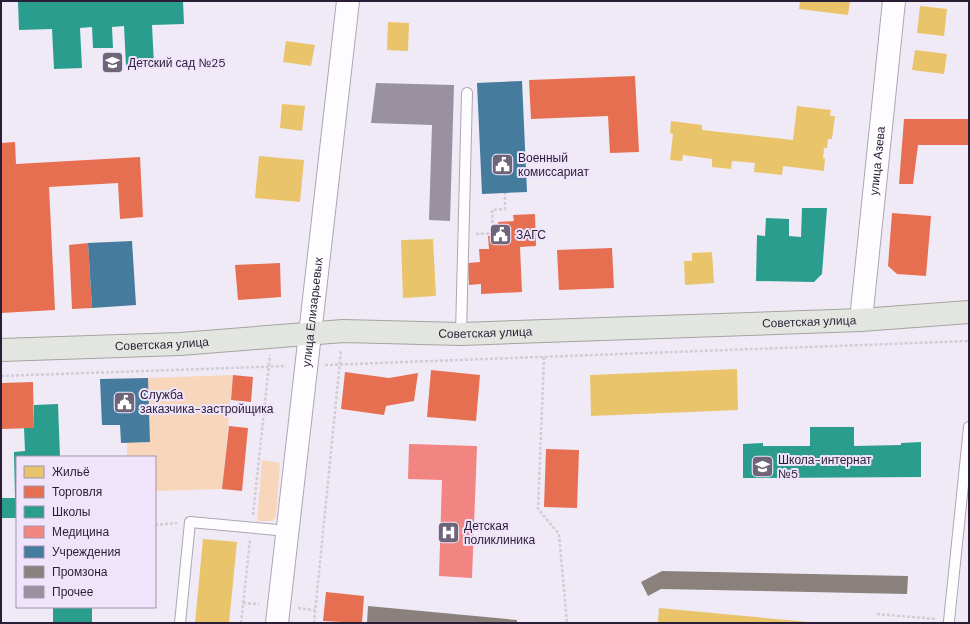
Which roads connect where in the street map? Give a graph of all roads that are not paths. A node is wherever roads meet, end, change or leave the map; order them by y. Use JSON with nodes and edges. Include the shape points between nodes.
{"nodes":[{"id":1,"x":348,"y":1,"type":"edge"},
{"id":2,"x":894,"y":1,"type":"edge"},
{"id":3,"x":468,"y":93,"type":"dead end"},
{"id":4,"x":969,"y":312,"type":"edge"},
{"id":5,"x":861,"y":320,"type":"junction"},
{"id":6,"x":309,"y":334,"type":"junction"},
{"id":7,"x":461,"y":334,"type":"junction"},
{"id":8,"x":1,"y":350,"type":"edge"},
{"id":9,"x":969,"y":427,"type":"edge"},
{"id":10,"x":288,"y":531,"type":"junction"},
{"id":11,"x":949,"y":621,"type":"road end"},
{"id":12,"x":180,"y":623,"type":"edge"},
{"id":13,"x":277,"y":623,"type":"edge"}],
"edges":[{"from":1,"to":6,"type":"street","name":"улица Елизарьевых"},
{"from":2,"to":5,"type":"street","name":"улица Азева"},
{"from":3,"to":7,"type":"lane"},
{"from":4,"to":5,"type":"main road","name":"Советская улица"},
{"from":5,"to":7,"type":"main road","name":"Советская улица"},
{"from":6,"to":7,"type":"main road","name":"Советская улица","via":[[343,330]]},
{"from":6,"to":8,"type":"main road","name":"Советская улица","via":[[180,344]]},
{"from":6,"to":10,"type":"street","name":"улица Елизарьевых"},
{"from":9,"to":11,"type":"lane"},
{"from":10,"to":12,"type":"lane","via":[[190,522]]},
{"from":10,"to":13,"type":"street","name":"улица Елизарьевых"}]}
